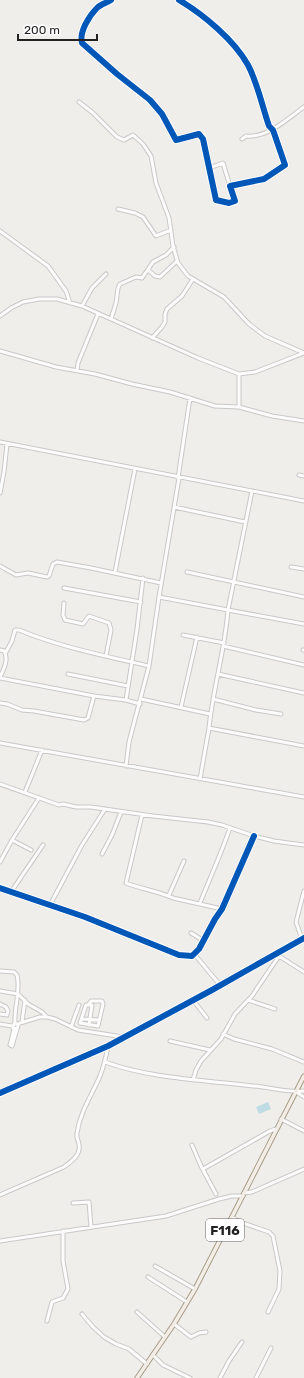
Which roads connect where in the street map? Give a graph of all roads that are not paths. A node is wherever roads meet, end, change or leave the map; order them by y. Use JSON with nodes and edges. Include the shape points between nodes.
{"nodes":[{"id":1,"x":110,"y":0,"type":"edge"},
{"id":2,"x":179,"y":0,"type":"edge"},
{"id":3,"x":79,"y":102,"type":"dead end"},
{"id":4,"x":304,"y":107,"type":"edge"},
{"id":5,"x":273,"y":130,"type":"junction"},
{"id":6,"x":242,"y":139,"type":"dead end"},
{"id":7,"x":208,"y":168,"type":"junction"},
{"id":8,"x":230,"y":186,"type":"junction"},
{"id":9,"x":118,"y":209,"type":"dead end"},
{"id":10,"x":171,"y":230,"type":"junction"},
{"id":11,"x":0,"y":231,"type":"edge"},
{"id":12,"x":174,"y":247,"type":"junction"},
{"id":13,"x":177,"y":261,"type":"junction"},
{"id":14,"x":148,"y":270,"type":"junction"},
{"id":15,"x":106,"y":274,"type":"dead end"},
{"id":16,"x":193,"y":279,"type":"junction"},
{"id":17,"x":70,"y":303,"type":"junction"},
{"id":18,"x":82,"y":306,"type":"junction"},
{"id":19,"x":98,"y":314,"type":"junction"},
{"id":20,"x":0,"y":316,"type":"edge"},
{"id":21,"x":111,"y":319,"type":"junction"},
{"id":22,"x":152,"y":338,"type":"junction"},
{"id":23,"x":0,"y":351,"type":"edge"},
{"id":24,"x":304,"y":353,"type":"edge"},
{"id":25,"x":77,"y":371,"type":"junction"},
{"id":26,"x":239,"y":374,"type":"junction"},
{"id":27,"x":190,"y":398,"type":"junction"},
{"id":28,"x":239,"y":407,"type":"junction"},
{"id":29,"x":304,"y":421,"type":"edge"},
{"id":30,"x":0,"y":442,"type":"edge"},
{"id":31,"x":7,"y":444,"type":"junction"},
{"id":32,"x":135,"y":469,"type":"junction"},
{"id":33,"x":299,"y":475,"type":"dead end"},
{"id":34,"x":304,"y":476,"type":"edge"},
{"id":35,"x":179,"y":478,"type":"junction"},
{"id":36,"x":252,"y":492,"type":"junction"},
{"id":37,"x":0,"y":493,"type":"edge"},
{"id":38,"x":304,"y":501,"type":"edge"},
{"id":39,"x":174,"y":507,"type":"junction"},
{"id":40,"x":245,"y":522,"type":"junction"},
{"id":41,"x":0,"y":566,"type":"edge"},
{"id":42,"x":291,"y":567,"type":"dead end"},
{"id":43,"x":304,"y":569,"type":"edge"},
{"id":44,"x":115,"y":572,"type":"junction"},
{"id":45,"x":187,"y":572,"type":"dead end"},
{"id":46,"x":142,"y":578,"type":"junction"},
{"id":47,"x":235,"y":582,"type":"junction"},
{"id":48,"x":161,"y":583,"type":"junction"},
{"id":49,"x":64,"y":588,"type":"dead end"},
{"id":50,"x":159,"y":597,"type":"junction"},
{"id":51,"x":304,"y":597,"type":"edge"},
{"id":52,"x":141,"y":602,"type":"junction"},
{"id":53,"x":64,"y":603,"type":"dead end"},
{"id":54,"x":228,"y":610,"type":"junction"},
{"id":55,"x":304,"y":624,"type":"edge"},
{"id":56,"x":183,"y":635,"type":"dead end"},
{"id":57,"x":197,"y":638,"type":"junction"},
{"id":58,"x":224,"y":644,"type":"junction"},
{"id":59,"x":0,"y":650,"type":"edge"},
{"id":60,"x":6,"y":652,"type":"junction"},
{"id":61,"x":106,"y":656,"type":"junction"},
{"id":62,"x":132,"y":662,"type":"junction"},
{"id":63,"x":304,"y":665,"type":"edge"},
{"id":64,"x":149,"y":666,"type":"junction"},
{"id":65,"x":68,"y":674,"type":"dead end"},
{"id":66,"x":218,"y":674,"type":"junction"},
{"id":67,"x":0,"y":678,"type":"edge"},
{"id":68,"x":128,"y":686,"type":"junction"},
{"id":69,"x":304,"y":693,"type":"edge"},
{"id":70,"x":94,"y":696,"type":"junction"},
{"id":71,"x":141,"y":698,"type":"junction"},
{"id":72,"x":213,"y":699,"type":"junction"},
{"id":73,"x":126,"y":700,"type":"junction"},
{"id":74,"x":0,"y":703,"type":"edge"},
{"id":75,"x":140,"y":704,"type":"junction"},
{"id":76,"x":181,"y":707,"type":"junction"},
{"id":77,"x":210,"y":714,"type":"junction"},
{"id":78,"x":281,"y":714,"type":"dead end"},
{"id":79,"x":208,"y":728,"type":"junction"},
{"id":80,"x":0,"y":743,"type":"edge"},
{"id":81,"x":304,"y":746,"type":"edge"},
{"id":82,"x":42,"y":750,"type":"junction"},
{"id":83,"x":126,"y":766,"type":"junction"},
{"id":84,"x":200,"y":779,"type":"junction"},
{"id":85,"x":0,"y":784,"type":"edge"},
{"id":86,"x":25,"y":792,"type":"junction"},
{"id":87,"x":304,"y":797,"type":"edge"},
{"id":88,"x":39,"y":798,"type":"junction"},
{"id":89,"x":105,"y":809,"type":"junction"},
{"id":90,"x":121,"y":812,"type":"junction"},
{"id":91,"x":142,"y":815,"type":"junction"},
{"id":92,"x":230,"y":828,"type":"junction"},
{"id":93,"x":254,"y":836,"type":"junction"},
{"id":94,"x":12,"y":840,"type":"junction"},
{"id":95,"x":43,"y":845,"type":"dead end"},
{"id":96,"x":304,"y":845,"type":"edge"},
{"id":97,"x":32,"y":850,"type":"dead end"},
{"id":98,"x":102,"y":854,"type":"dead end"},
{"id":99,"x":184,"y":861,"type":"dead end"},
{"id":100,"x":0,"y":862,"type":"edge"},
{"id":101,"x":0,"y":888,"type":"edge"},
{"id":102,"x":304,"y":891,"type":"edge"},
{"id":103,"x":11,"y":892,"type":"junction"},
{"id":104,"x":169,"y":895,"type":"junction"},
{"id":105,"x":200,"y":903,"type":"junction"},
{"id":106,"x":50,"y":905,"type":"junction"},
{"id":107,"x":222,"y":909,"type":"junction"},
{"id":108,"x":190,"y":933,"type":"dead end"},
{"id":109,"x":303,"y":938,"type":"edge"},
{"id":110,"x":204,"y":941,"type":"junction"},
{"id":111,"x":195,"y":955,"type":"junction"},
{"id":112,"x":277,"y":955,"type":"junction"},
{"id":113,"x":0,"y":971,"type":"edge"},
{"id":114,"x":304,"y":972,"type":"edge"},
{"id":115,"x":220,"y":986,"type":"junction"},
{"id":116,"x":0,"y":992,"type":"edge"},
{"id":117,"x":17,"y":994,"type":"junction"},
{"id":118,"x":25,"y":1000,"type":"junction"},
{"id":119,"x":193,"y":1000,"type":"junction"},
{"id":120,"x":248,"y":1000,"type":"junction"},
{"id":121,"x":0,"y":1004,"type":"edge"},
{"id":122,"x":89,"y":1004,"type":"junction"},
{"id":123,"x":79,"y":1005,"type":"dead end"},
{"id":124,"x":275,"y":1009,"type":"dead end"},
{"id":125,"x":8,"y":1012,"type":"junction"},
{"id":126,"x":15,"y":1012,"type":"junction"},
{"id":127,"x":0,"y":1014,"type":"edge"},
{"id":128,"x":46,"y":1017,"type":"junction"},
{"id":129,"x":207,"y":1018,"type":"dead end"},
{"id":130,"x":74,"y":1019,"type":"junction"},
{"id":131,"x":90,"y":1019,"type":"junction"},
{"id":132,"x":81,"y":1020,"type":"junction"},
{"id":133,"x":99,"y":1020,"type":"junction"},
{"id":134,"x":22,"y":1022,"type":"junction"},
{"id":135,"x":0,"y":1024,"type":"edge"},
{"id":136,"x":89,"y":1025,"type":"junction"},
{"id":137,"x":71,"y":1026,"type":"junction"},
{"id":138,"x":15,"y":1027,"type":"junction"},
{"id":139,"x":223,"y":1034,"type":"junction"},
{"id":140,"x":123,"y":1038,"type":"junction"},
{"id":141,"x":170,"y":1041,"type":"dead end"},
{"id":142,"x":11,"y":1046,"type":"dead end"},
{"id":143,"x":108,"y":1046,"type":"junction"},
{"id":144,"x":210,"y":1050,"type":"junction"},
{"id":145,"x":105,"y":1062,"type":"junction"},
{"id":146,"x":304,"y":1062,"type":"edge"},
{"id":147,"x":304,"y":1076,"type":"edge"},
{"id":148,"x":193,"y":1080,"type":"junction"},
{"id":149,"x":304,"y":1091,"type":"edge"},
{"id":150,"x":296,"y":1092,"type":"junction"},
{"id":151,"x":0,"y":1093,"type":"edge"},
{"id":152,"x":304,"y":1097,"type":"edge"},
{"id":153,"x":281,"y":1119,"type":"junction"},
{"id":154,"x":276,"y":1129,"type":"junction"},
{"id":155,"x":304,"y":1131,"type":"edge"},
{"id":156,"x":192,"y":1145,"type":"dead end"},
{"id":157,"x":203,"y":1169,"type":"junction"},
{"id":158,"x":304,"y":1169,"type":"edge"},
{"id":159,"x":216,"y":1194,"type":"dead end"},
{"id":160,"x":243,"y":1195,"type":"junction"},
{"id":161,"x":0,"y":1196,"type":"edge"},
{"id":162,"x":73,"y":1203,"type":"dead end"},
{"id":163,"x":232,"y":1217,"type":"junction"},
{"id":164,"x":91,"y":1228,"type":"junction"},
{"id":165,"x":63,"y":1232,"type":"junction"},
{"id":166,"x":0,"y":1241,"type":"edge"},
{"id":167,"x":155,"y":1266,"type":"dead end"},
{"id":168,"x":148,"y":1277,"type":"dead end"},
{"id":169,"x":195,"y":1289,"type":"junction"},
{"id":170,"x":188,"y":1302,"type":"junction"},
{"id":171,"x":137,"y":1312,"type":"dead end"},
{"id":172,"x":268,"y":1312,"type":"dead end"},
{"id":173,"x":82,"y":1314,"type":"dead end"},
{"id":174,"x":47,"y":1321,"type":"dead end"},
{"id":175,"x":174,"y":1324,"type":"junction"},
{"id":176,"x":206,"y":1332,"type":"dead end"},
{"id":177,"x":165,"y":1337,"type":"junction"},
{"id":178,"x":242,"y":1342,"type":"dead end"},
{"id":179,"x":272,"y":1348,"type":"dead end"},
{"id":180,"x":153,"y":1355,"type":"junction"},
{"id":181,"x":147,"y":1364,"type":"junction"},
{"id":182,"x":137,"y":1378,"type":"edge"},
{"id":183,"x":190,"y":1378,"type":"edge"},
{"id":184,"x":220,"y":1378,"type":"edge"},
{"id":185,"x":256,"y":1378,"type":"edge"}],
"edges":[{"from":1,"to":7,"type":"street","via":[[98,7],[90,17],[80,38],[82,43],[150,100],[162,114],[176,140],[199,134],[203,139]]},
{"from":2,"to":5,"type":"street","via":[[197,11],[229,40],[247,65],[269,126]]},
{"from":3,"to":10,"type":"street","via":[[117,137],[124,140],[132,135],[146,147],[151,156],[156,183]]},
{"from":4,"to":5,"type":"street"},
{"from":5,"to":6,"type":"street"},
{"from":5,"to":8,"type":"street","via":[[285,165],[264,179]]},
{"from":7,"to":8,"type":"street","via":[[223,163]]},
{"from":7,"to":8,"type":"street","via":[[216,200],[229,203],[235,201]]},
{"from":9,"to":10,"type":"street","via":[[144,217],[156,236]]},
{"from":10,"to":12,"type":"street"},
{"from":11,"to":17,"type":"street","via":[[48,266],[66,291]]},
{"from":12,"to":13,"type":"street"},
{"from":12,"to":14,"type":"street","via":[[156,260]]},
{"from":13,"to":14,"type":"street","via":[[160,277]]},
{"from":13,"to":16,"type":"street"},
{"from":14,"to":21,"type":"street","via":[[142,278],[136,277],[120,284]]},
{"from":15,"to":18,"type":"street","via":[[92,288]]},
{"from":16,"to":22,"type":"street","via":[[182,296],[167,309],[164,314],[165,322]]},
{"from":16,"to":24,"type":"street","via":[[224,297],[249,324],[265,336]]},
{"from":17,"to":18,"type":"street"},
{"from":17,"to":20,"type":"street","via":[[39,299],[23,302]]},
{"from":18,"to":19,"type":"street"},
{"from":19,"to":21,"type":"street"},
{"from":19,"to":25,"type":"street"},
{"from":21,"to":22,"type":"street"},
{"from":22,"to":26,"type":"street"},
{"from":23,"to":25,"type":"street"},
{"from":24,"to":26,"type":"street","via":[[255,372]]},
{"from":25,"to":27,"type":"street"},
{"from":26,"to":28,"type":"street"},
{"from":27,"to":28,"type":"street","via":[[215,406]]},
{"from":27,"to":35,"type":"street"},
{"from":28,"to":29,"type":"street"},
{"from":30,"to":31,"type":"street"},
{"from":31,"to":32,"type":"street"},
{"from":31,"to":37,"type":"street"},
{"from":32,"to":35,"type":"street"},
{"from":32,"to":44,"type":"street"},
{"from":33,"to":34,"type":"street"},
{"from":35,"to":36,"type":"street"},
{"from":35,"to":39,"type":"street"},
{"from":36,"to":38,"type":"street"},
{"from":36,"to":40,"type":"street"},
{"from":39,"to":40,"type":"street"},
{"from":39,"to":48,"type":"street"},
{"from":40,"to":47,"type":"street"},
{"from":41,"to":44,"type":"street","via":[[16,574],[28,573],[47,577],[52,564],[57,562]]},
{"from":42,"to":43,"type":"street"},
{"from":44,"to":46,"type":"street"},
{"from":45,"to":47,"type":"street"},
{"from":46,"to":48,"type":"street"},
{"from":46,"to":52,"type":"street"},
{"from":47,"to":51,"type":"street"},
{"from":47,"to":54,"type":"street"},
{"from":48,"to":50,"type":"street"},
{"from":49,"to":52,"type":"street"},
{"from":50,"to":54,"type":"street"},
{"from":50,"to":64,"type":"street"},
{"from":52,"to":62,"type":"street"},
{"from":53,"to":61,"type":"street","via":[[65,620],[83,624],[89,616],[109,623],[111,630]]},
{"from":54,"to":55,"type":"street"},
{"from":54,"to":58,"type":"street"},
{"from":56,"to":57,"type":"street"},
{"from":57,"to":58,"type":"street"},
{"from":57,"to":76,"type":"street"},
{"from":58,"to":63,"type":"street"},
{"from":58,"to":66,"type":"street"},
{"from":59,"to":60,"type":"street"},
{"from":60,"to":61,"type":"street","via":[[15,630],[19,630]]},
{"from":60,"to":67,"type":"street","via":[[6,664]]},
{"from":61,"to":62,"type":"street"},
{"from":62,"to":64,"type":"street"},
{"from":62,"to":68,"type":"street"},
{"from":64,"to":71,"type":"street"},
{"from":65,"to":68,"type":"street"},
{"from":66,"to":69,"type":"street"},
{"from":66,"to":72,"type":"street"},
{"from":67,"to":70,"type":"street"},
{"from":68,"to":73,"type":"street"},
{"from":70,"to":73,"type":"street"},
{"from":70,"to":74,"type":"street","via":[[88,718],[84,720],[22,710]]},
{"from":71,"to":75,"type":"street"},
{"from":71,"to":76,"type":"street"},
{"from":72,"to":77,"type":"street"},
{"from":72,"to":78,"type":"street"},
{"from":73,"to":75,"type":"street"},
{"from":75,"to":83,"type":"street","via":[[129,742]]},
{"from":76,"to":77,"type":"street"},
{"from":77,"to":79,"type":"street"},
{"from":79,"to":81,"type":"street"},
{"from":79,"to":84,"type":"street"},
{"from":80,"to":82,"type":"street"},
{"from":82,"to":83,"type":"street"},
{"from":82,"to":86,"type":"street"},
{"from":83,"to":84,"type":"street"},
{"from":84,"to":87,"type":"street"},
{"from":85,"to":86,"type":"street"},
{"from":86,"to":88,"type":"street"},
{"from":88,"to":89,"type":"street","via":[[59,805]]},
{"from":88,"to":94,"type":"street"},
{"from":89,"to":90,"type":"street"},
{"from":89,"to":106,"type":"street","via":[[82,845]]},
{"from":90,"to":91,"type":"street"},
{"from":90,"to":98,"type":"street"},
{"from":91,"to":92,"type":"street","via":[[197,821]]},
{"from":91,"to":104,"type":"street","via":[[126,882]]},
{"from":92,"to":93,"type":"street"},
{"from":92,"to":105,"type":"street"},
{"from":93,"to":96,"type":"street"},
{"from":93,"to":107,"type":"street"},
{"from":94,"to":97,"type":"street"},
{"from":94,"to":100,"type":"street"},
{"from":95,"to":103,"type":"street"},
{"from":99,"to":104,"type":"street"},
{"from":101,"to":103,"type":"street"},
{"from":102,"to":109,"type":"street","via":[[296,922]]},
{"from":103,"to":106,"type":"street"},
{"from":104,"to":105,"type":"street"},
{"from":105,"to":107,"type":"street"},
{"from":106,"to":111,"type":"street","via":[[179,955]]},
{"from":107,"to":110,"type":"street"},
{"from":108,"to":110,"type":"street"},
{"from":109,"to":112,"type":"street"},
{"from":110,"to":111,"type":"street"},
{"from":111,"to":115,"type":"street"},
{"from":112,"to":114,"type":"street"},
{"from":112,"to":115,"type":"street"},
{"from":112,"to":120,"type":"street","via":[[262,982]]},
{"from":113,"to":117,"type":"street","via":[[14,972],[17,975]]},
{"from":115,"to":119,"type":"street"},
{"from":116,"to":117,"type":"street"},
{"from":117,"to":118,"type":"street"},
{"from":117,"to":126,"type":"street"},
{"from":118,"to":128,"type":"street"},
{"from":118,"to":134,"type":"street"},
{"from":119,"to":129,"type":"street"},
{"from":119,"to":140,"type":"street"},
{"from":120,"to":124,"type":"street"},
{"from":120,"to":139,"type":"street","via":[[235,1014]]},
{"from":121,"to":125,"type":"street","via":[[6,1007]]},
{"from":122,"to":131,"type":"street","via":[[92,1005]]},
{"from":122,"to":132,"type":"street","via":[[86,1005]]},
{"from":122,"to":133,"type":"street","via":[[91,1001],[103,1002]]},
{"from":123,"to":130,"type":"street"},
{"from":125,"to":126,"type":"street"},
{"from":125,"to":127,"type":"street","via":[[7,1015]]},
{"from":126,"to":138,"type":"street"},
{"from":128,"to":134,"type":"street"},
{"from":128,"to":137,"type":"street"},
{"from":130,"to":132,"type":"street"},
{"from":130,"to":137,"type":"street"},
{"from":131,"to":132,"type":"street"},
{"from":131,"to":133,"type":"street"},
{"from":131,"to":136,"type":"street"},
{"from":132,"to":136,"type":"street","via":[[80,1023]]},
{"from":133,"to":136,"type":"street","via":[[98,1026]]},
{"from":134,"to":138,"type":"street"},
{"from":135,"to":138,"type":"street"},
{"from":137,"to":140,"type":"street","via":[[78,1030]]},
{"from":138,"to":142,"type":"street"},
{"from":139,"to":144,"type":"street"},
{"from":139,"to":146,"type":"street"},
{"from":140,"to":143,"type":"street"},
{"from":141,"to":144,"type":"street"},
{"from":143,"to":145,"type":"street"},
{"from":143,"to":151,"type":"street"},
{"from":144,"to":148,"type":"street","via":[[198,1066]]},
{"from":145,"to":148,"type":"street","via":[[139,1071]]},
{"from":145,"to":161,"type":"street","via":[[84,1107],[76,1134],[79,1151],[73,1160],[64,1167]]},
{"from":147,"to":150,"type":"main road","number":"F116"},
{"from":148,"to":150,"type":"street"},
{"from":149,"to":150,"type":"street"},
{"from":150,"to":152,"type":"street"},
{"from":150,"to":153,"type":"main road","number":"F116"},
{"from":153,"to":154,"type":"main road","number":"F116"},
{"from":153,"to":155,"type":"street"},
{"from":154,"to":157,"type":"street"},
{"from":154,"to":160,"type":"main road","number":"F116"},
{"from":156,"to":157,"type":"street"},
{"from":157,"to":159,"type":"street"},
{"from":158,"to":160,"type":"street"},
{"from":160,"to":163,"type":"main road","number":"F116"},
{"from":160,"to":164,"type":"street","via":[[219,1199],[166,1216]]},
{"from":162,"to":164,"type":"street","via":[[89,1202]]},
{"from":163,"to":169,"type":"main road","number":"F116"},
{"from":163,"to":172,"type":"street","via":[[273,1236],[280,1269],[279,1289]]},
{"from":164,"to":165,"type":"street"},
{"from":165,"to":166,"type":"street"},
{"from":165,"to":174,"type":"street","via":[[63,1261],[68,1289],[63,1298],[52,1302]]},
{"from":167,"to":169,"type":"street"},
{"from":168,"to":170,"type":"street"},
{"from":169,"to":170,"type":"main road","number":"F116"},
{"from":170,"to":175,"type":"main road","number":"F116"},
{"from":171,"to":177,"type":"street"},
{"from":173,"to":181,"type":"street","via":[[104,1337],[129,1349]]},
{"from":175,"to":176,"type":"street","via":[[191,1338]]},
{"from":175,"to":177,"type":"main road","number":"F116"},
{"from":177,"to":180,"type":"main road","number":"F116"},
{"from":178,"to":184,"type":"street"},
{"from":179,"to":185,"type":"street"},
{"from":180,"to":181,"type":"main road","number":"F116"},
{"from":180,"to":183,"type":"street","via":[[163,1365]]},
{"from":181,"to":182,"type":"main road","number":"F116"}]}
